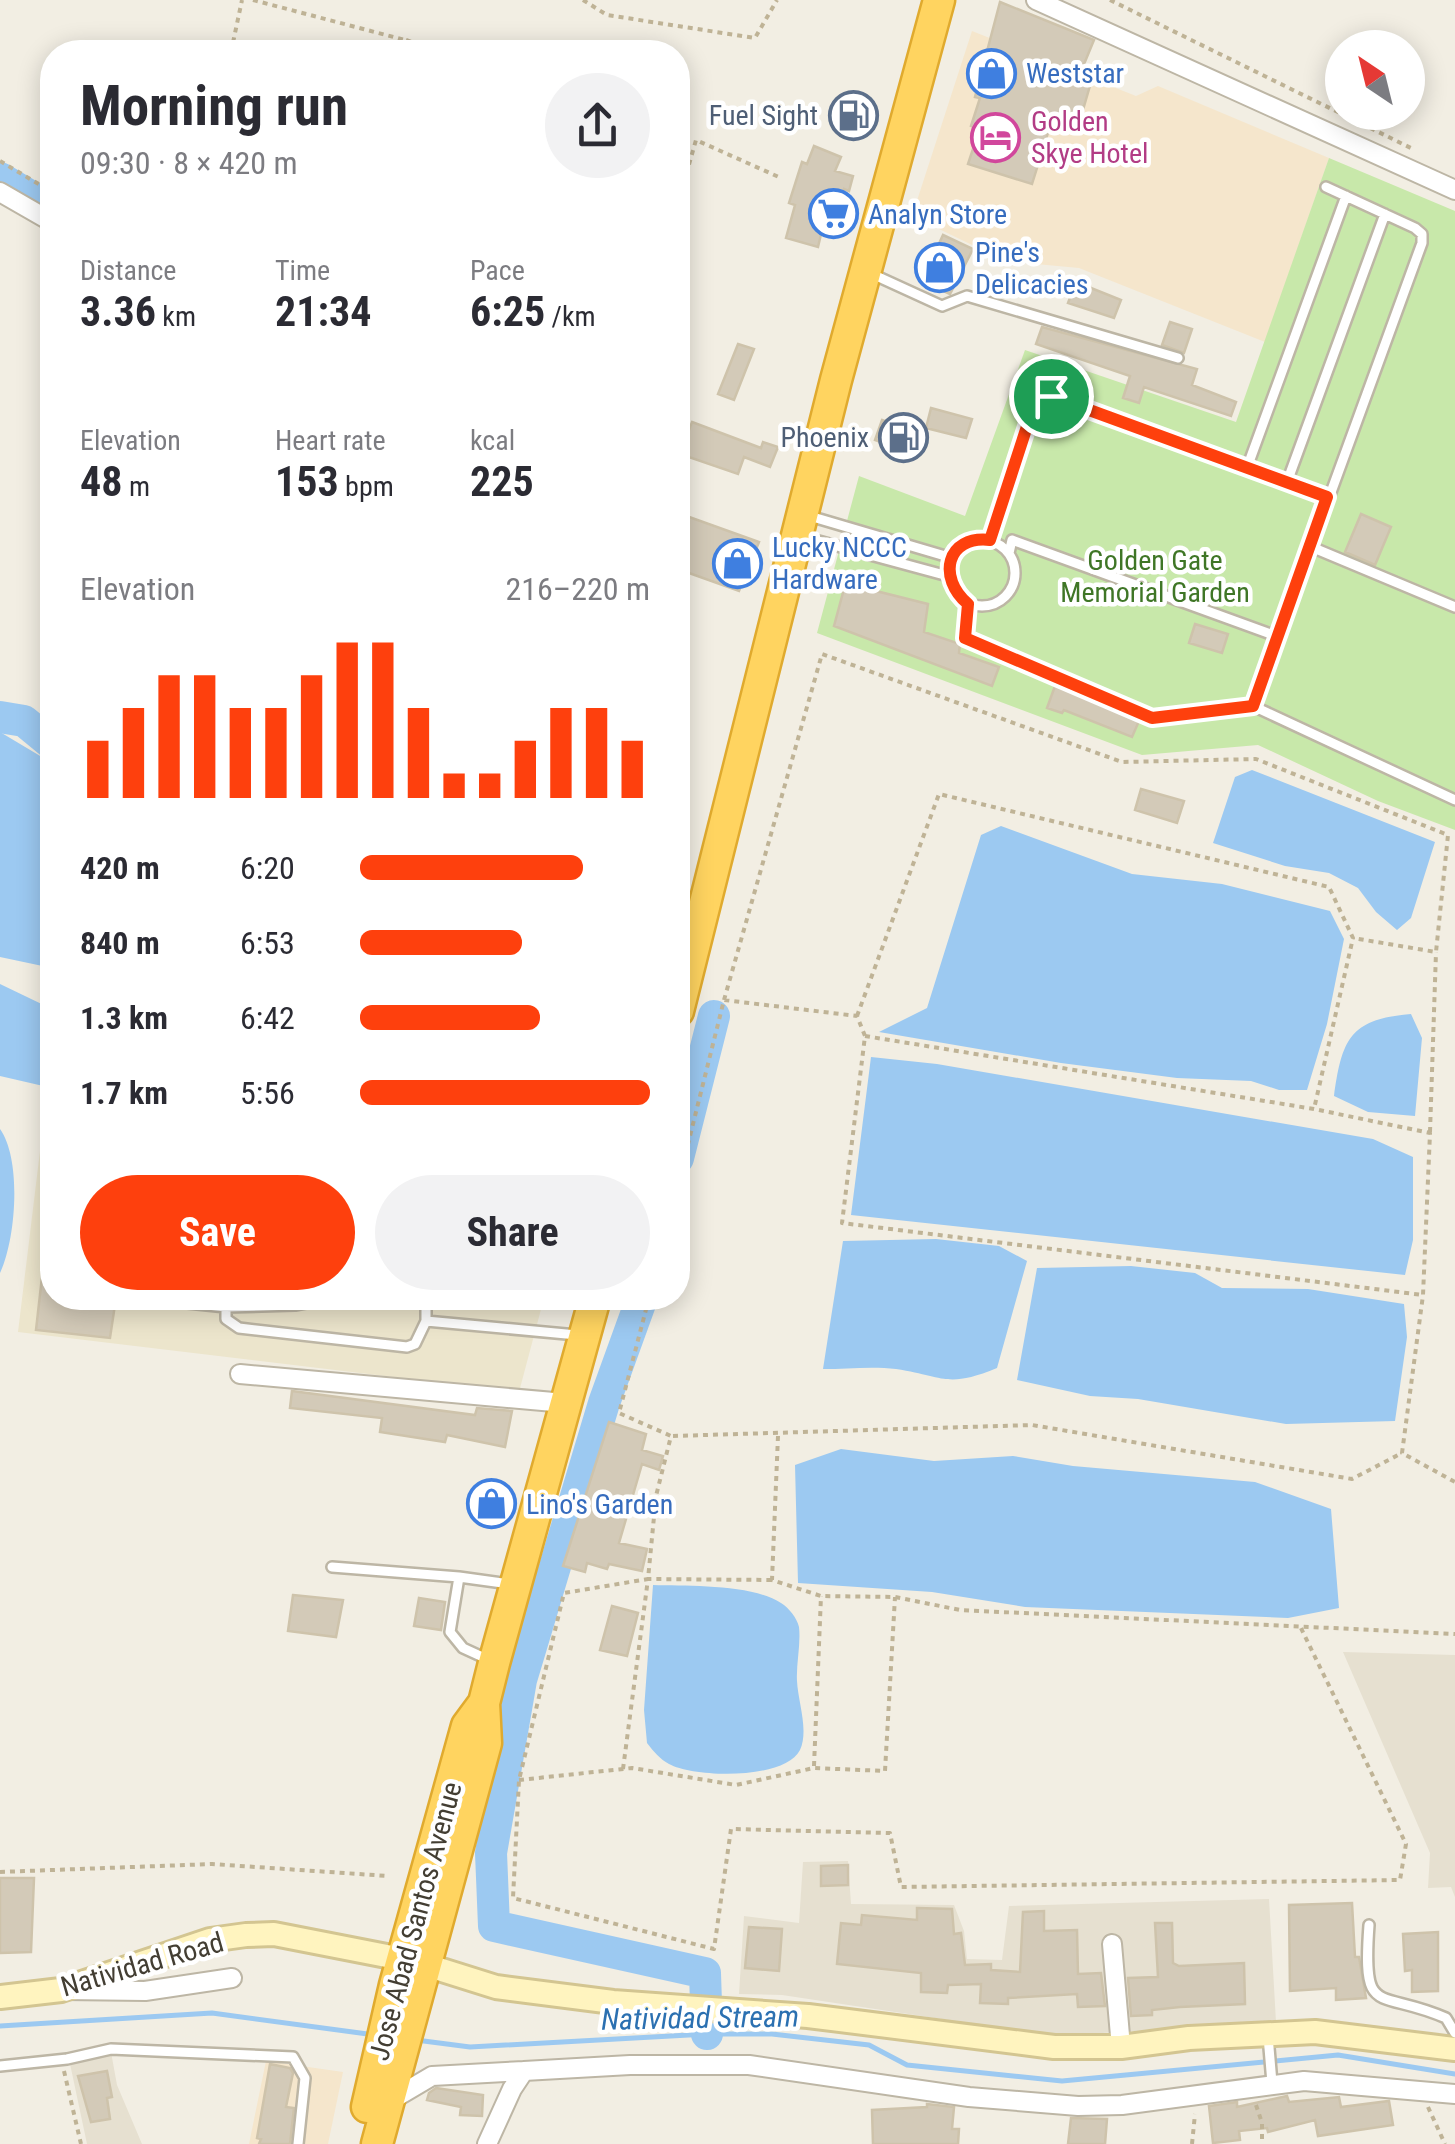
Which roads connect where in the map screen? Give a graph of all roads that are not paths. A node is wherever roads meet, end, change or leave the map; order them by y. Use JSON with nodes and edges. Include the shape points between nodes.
{"nodes":[{"id":1,"x":939,"y":0,"type":"edge"},
{"id":2,"x":1036,"y":0,"type":"edge"},
{"id":3,"x":1326,"y":186,"type":"dead end"},
{"id":4,"x":1455,"y":190,"type":"edge"},
{"id":5,"x":0,"y":192,"type":"edge"},
{"id":6,"x":1346,"y":196,"type":"junction"},
{"id":7,"x":1385,"y":214,"type":"junction"},
{"id":8,"x":40,"y":215,"type":"edge"},
{"id":9,"x":864,"y":270,"type":"junction"},
{"id":10,"x":1178,"y":358,"type":"dead end"},
{"id":11,"x":1248,"y":465,"type":"junction"},
{"id":12,"x":1287,"y":482,"type":"junction"},
{"id":13,"x":1327,"y":497,"type":"junction"},
{"id":14,"x":801,"y":525,"type":"junction"},
{"id":15,"x":990,"y":540,"type":"junction"},
{"id":16,"x":1309,"y":546,"type":"junction"},
{"id":17,"x":1009,"y":553,"type":"junction"},
{"id":18,"x":952,"y":558,"type":"junction"},
{"id":19,"x":948,"y":576,"type":"junction"},
{"id":20,"x":968,"y":604,"type":"junction"},
{"id":21,"x":1455,"y":608,"type":"edge"},
{"id":22,"x":1276,"y":636,"type":"junction"},
{"id":23,"x":1253,"y":706,"type":"junction"},
{"id":24,"x":1455,"y":800,"type":"edge"},
{"id":25,"x":690,"y":943,"type":"edge"},
{"id":26,"x":226,"y":1310,"type":"edge"},
{"id":27,"x":426,"y":1310,"type":"edge"},
{"id":28,"x":592,"y":1310,"type":"edge"},
{"id":29,"x":426,"y":1320,"type":"junction"},
{"id":30,"x":584,"y":1336,"type":"junction"},
{"id":31,"x":240,"y":1374,"type":"dead end"},
{"id":32,"x":566,"y":1403,"type":"junction"},
{"id":33,"x":332,"y":1567,"type":"dead end"},
{"id":34,"x":459,"y":1577,"type":"junction"},
{"id":35,"x":516,"y":1585,"type":"junction"},
{"id":36,"x":494,"y":1663,"type":"junction"},
{"id":37,"x":1369,"y":1925,"type":"dead end"},
{"id":38,"x":1112,"y":1944,"type":"dead end"},
{"id":39,"x":411,"y":1974,"type":"junction"},
{"id":40,"x":232,"y":1978,"type":"dead end"},
{"id":41,"x":61,"y":1990,"type":"junction"},
{"id":42,"x":0,"y":1997,"type":"edge"},
{"id":43,"x":1455,"y":2033,"type":"edge"},
{"id":44,"x":1268,"y":2037,"type":"junction"},
{"id":45,"x":1121,"y":2047,"type":"junction"},
{"id":46,"x":1455,"y":2049,"type":"edge"},
{"id":47,"x":0,"y":2066,"type":"edge"},
{"id":48,"x":524,"y":2071,"type":"junction"},
{"id":49,"x":1272,"y":2079,"type":"junction"},
{"id":50,"x":385,"y":2090,"type":"junction"},
{"id":51,"x":1455,"y":2094,"type":"edge"},
{"id":52,"x":298,"y":2144,"type":"edge"},
{"id":53,"x":357,"y":2144,"type":"edge"},
{"id":54,"x":377,"y":2144,"type":"edge"},
{"id":55,"x":487,"y":2144,"type":"edge"}],
"edges":[{"from":1,"to":9,"type":"highway"},
{"from":2,"to":4,"type":"street"},
{"from":3,"to":6,"type":"lane"},
{"from":5,"to":8,"type":"street"},
{"from":6,"to":7,"type":"lane"},
{"from":6,"to":11,"type":"lane"},
{"from":7,"to":12,"type":"lane"},
{"from":7,"to":13,"type":"lane","via":[[1415,228],[1422,243]]},
{"from":9,"to":10,"type":"lane","via":[[942,306],[967,296]]},
{"from":9,"to":14,"type":"highway"},
{"from":11,"to":12,"type":"lane"},
{"from":11,"to":15,"type":"lane","via":[[1051,396],[1039,399]]},
{"from":12,"to":13,"type":"lane"},
{"from":13,"to":16,"type":"lane"},
{"from":14,"to":18,"type":"lane"},
{"from":14,"to":19,"type":"lane"},
{"from":14,"to":25,"type":"highway"},
{"from":15,"to":17,"type":"lane"},
{"from":15,"to":18,"type":"lane","via":[[964,544]]},
{"from":16,"to":21,"type":"lane"},
{"from":16,"to":22,"type":"lane"},
{"from":17,"to":20,"type":"lane","via":[[1015,577],[1004,598]]},
{"from":17,"to":22,"type":"lane","via":[[1012,540]]},
{"from":18,"to":19,"type":"lane"},
{"from":19,"to":20,"type":"lane"},
{"from":20,"to":23,"type":"lane","via":[[969,642],[1152,718]]},
{"from":22,"to":23,"type":"lane"},
{"from":23,"to":24,"type":"lane"},
{"from":26,"to":29,"type":"lane","via":[[238,1328],[407,1347]]},
{"from":27,"to":29,"type":"lane"},
{"from":28,"to":30,"type":"highway","name":"Jose Abad Santos Avenue"},
{"from":29,"to":30,"type":"lane"},
{"from":30,"to":32,"type":"highway","name":"Jose Abad Santos Avenue"},
{"from":31,"to":32,"type":"street"},
{"from":32,"to":35,"type":"highway","name":"Jose Abad Santos Avenue"},
{"from":33,"to":34,"type":"lane"},
{"from":34,"to":35,"type":"lane"},
{"from":34,"to":36,"type":"lane","via":[[450,1632],[462,1648]]},
{"from":35,"to":36,"type":"highway","name":"Jose Abad Santos Avenue"},
{"from":36,"to":39,"type":"highway","name":"Jose Abad Santos Avenue","via":[[484,1704],[466,1726]]},
{"from":37,"to":43,"type":"lane","via":[[1366,1968],[1373,1992],[1446,2018]]},
{"from":38,"to":45,"type":"street"},
{"from":39,"to":41,"type":"street","name":"Natividad Road","via":[[274,1934],[246,1935],[210,1940]]},
{"from":39,"to":45,"type":"street","name":"Natividad Road","via":[[1038,2046]]},
{"from":39,"to":50,"type":"highway","name":"Jose Abad Santos Avenue"},
{"from":40,"to":41,"type":"street","via":[[144,1991]]},
{"from":41,"to":42,"type":"street","name":"Natividad Road"},
{"from":44,"to":45,"type":"street","name":"Natividad Road"},
{"from":44,"to":46,"type":"street","name":"Natividad Road","via":[[1341,2033]]},
{"from":44,"to":49,"type":"lane"},
{"from":47,"to":52,"type":"lane","via":[[111,2048],[293,2057],[305,2078]]},
{"from":48,"to":49,"type":"street","via":[[749,2065],[1078,2106],[1196,2096]]},
{"from":48,"to":50,"type":"street","via":[[432,2076]]},
{"from":48,"to":55,"type":"street"},
{"from":49,"to":51,"type":"street"},
{"from":50,"to":53,"type":"highway","name":"Jose Abad Santos Avenue"},
{"from":50,"to":54,"type":"highway","name":"Jose Abad Santos Avenue"}]}
